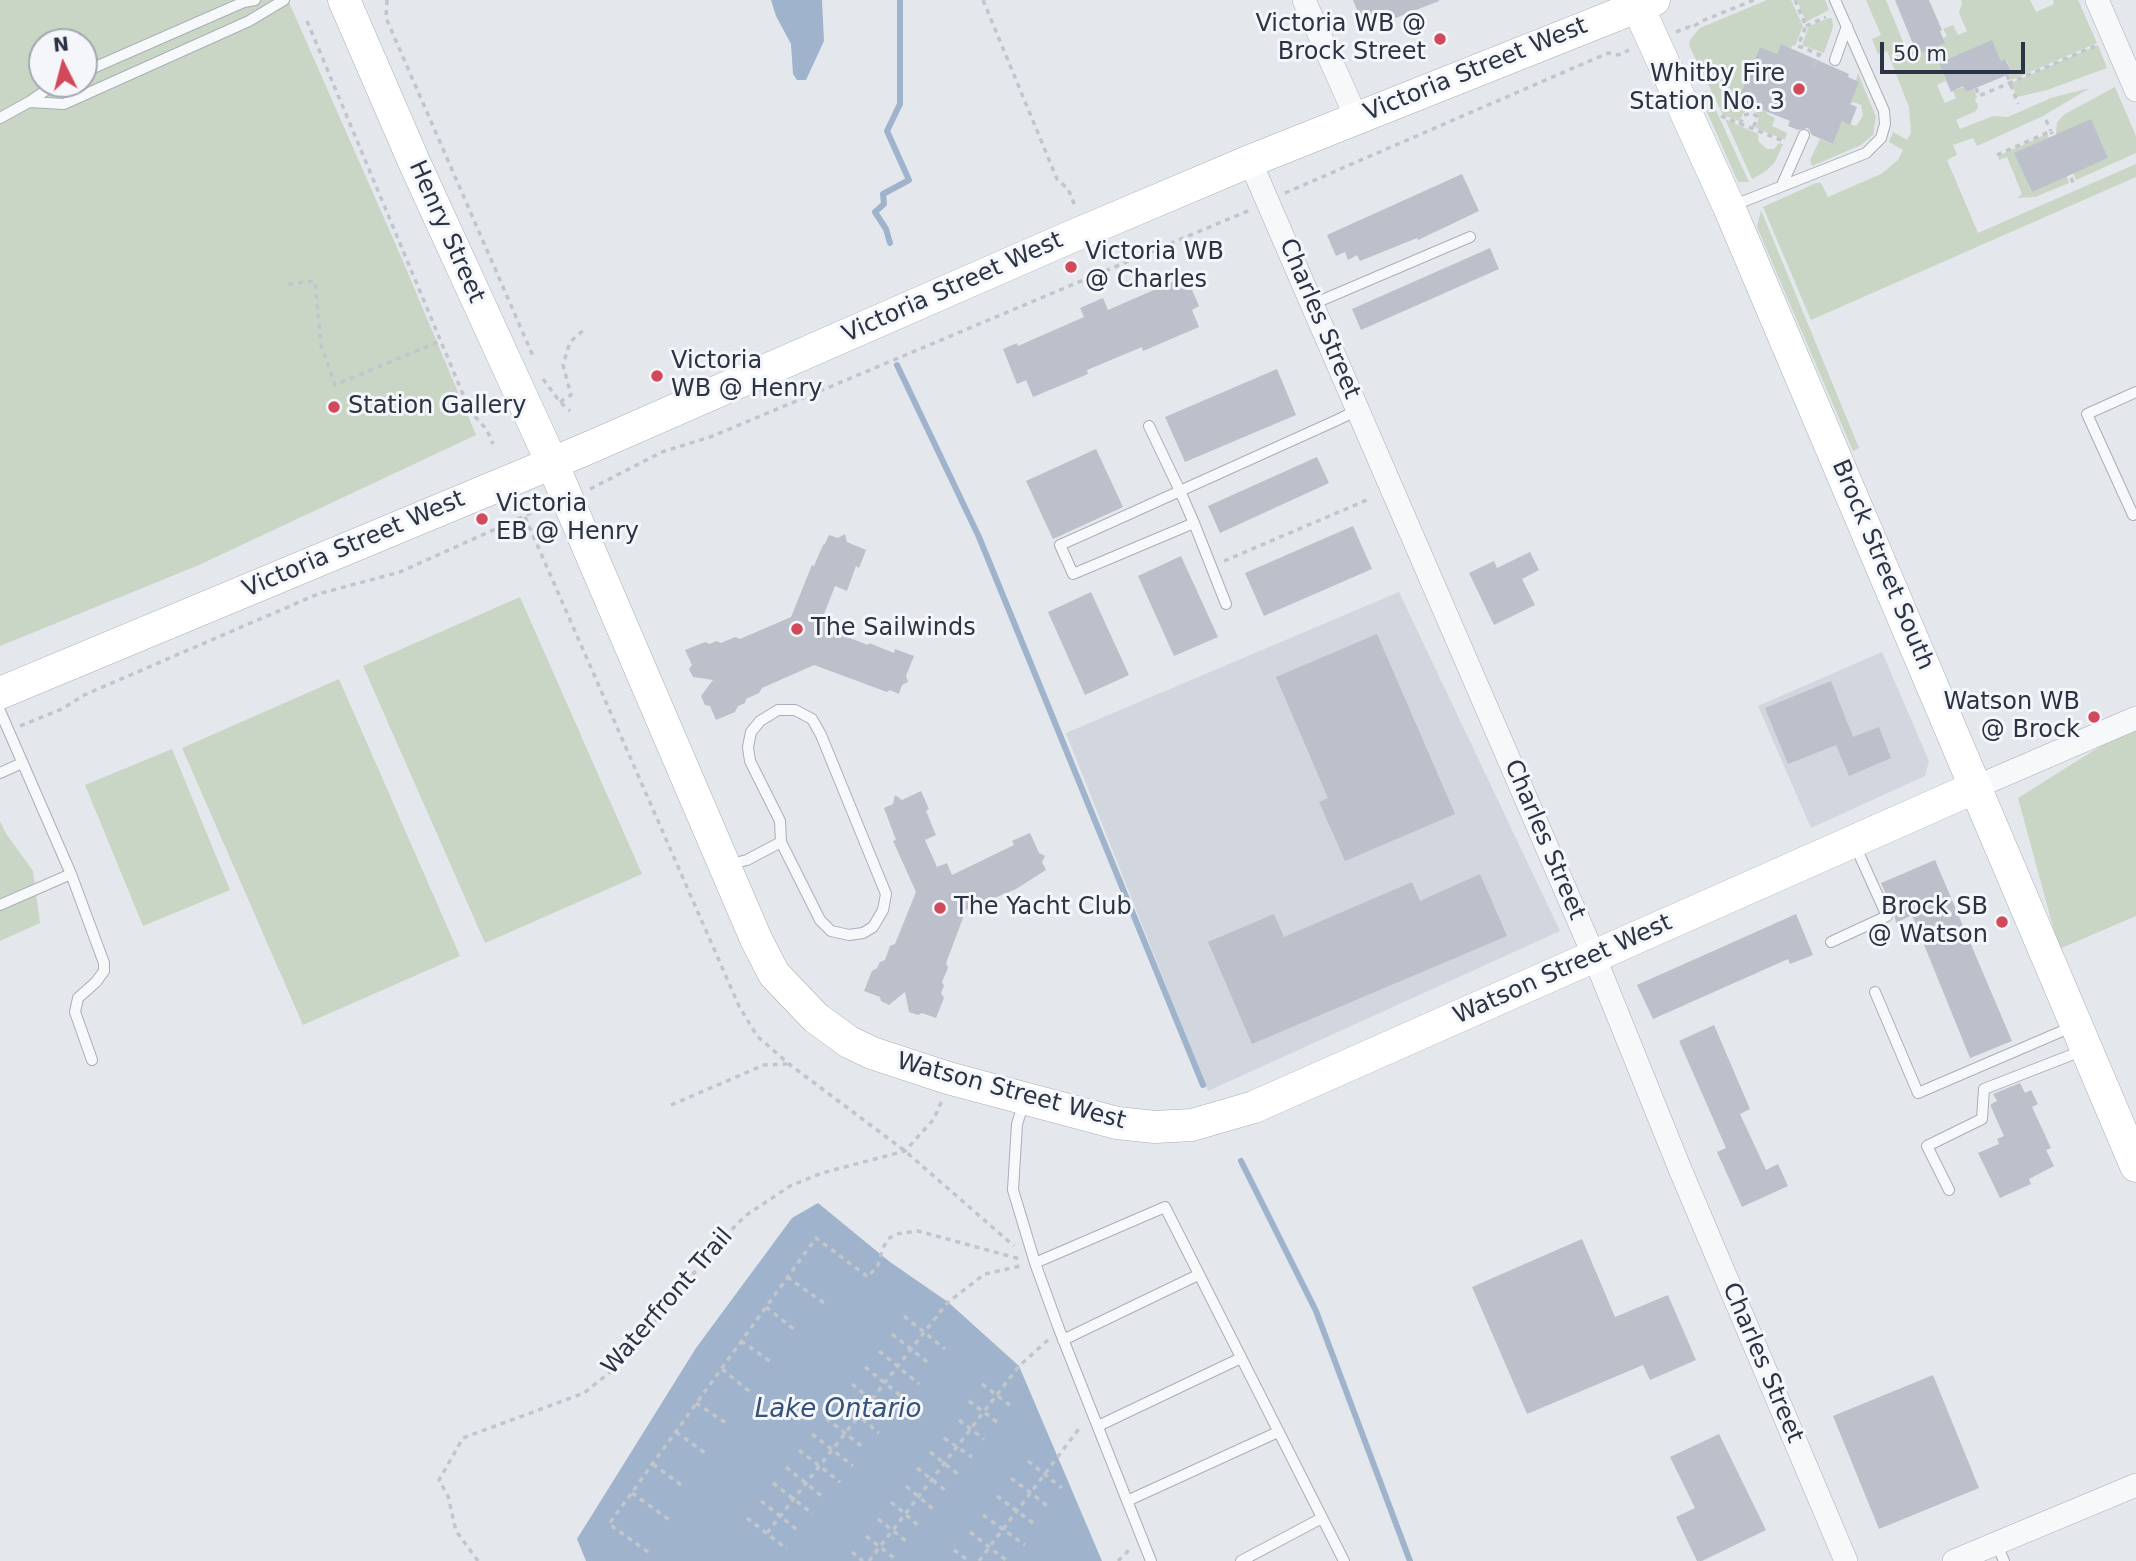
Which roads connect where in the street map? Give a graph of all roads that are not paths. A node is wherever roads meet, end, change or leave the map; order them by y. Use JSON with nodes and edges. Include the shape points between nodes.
{"nodes":[{"id":1,"x":255,"y":0,"type":"edge"},
{"id":2,"x":284,"y":0,"type":"edge"},
{"id":3,"x":344,"y":0,"type":"edge"},
{"id":4,"x":1304,"y":0,"type":"edge"},
{"id":5,"x":2097,"y":0,"type":"edge"},
{"id":6,"x":1640,"y":2,"type":"edge"},
{"id":7,"x":1838,"y":5,"type":"edge"},
{"id":8,"x":1847,"y":26,"type":"junction"},
{"id":9,"x":1835,"y":60,"type":"road end"},
{"id":10,"x":98,"y":66,"type":"edge"},
{"id":11,"x":2136,"y":90,"type":"edge"},
{"id":12,"x":35,"y":98,"type":"edge"},
{"id":13,"x":29,"y":102,"type":"junction"},
{"id":14,"x":1,"y":117,"type":"edge"},
{"id":15,"x":1356,"y":117,"type":"junction"},
{"id":16,"x":1804,"y":135,"type":"dead end"},
{"id":17,"x":1250,"y":161,"type":"junction"},
{"id":18,"x":1782,"y":185,"type":"junction"},
{"id":19,"x":1729,"y":207,"type":"junction"},
{"id":20,"x":1470,"y":237,"type":"dead end"},
{"id":21,"x":1312,"y":304,"type":"junction"},
{"id":22,"x":2136,"y":393,"type":"edge"},
{"id":23,"x":1358,"y":410,"type":"junction"},
{"id":24,"x":1149,"y":426,"type":"dead end"},
{"id":25,"x":552,"y":463,"type":"junction"},
{"id":26,"x":1180,"y":491,"type":"junction"},
{"id":27,"x":2133,"y":515,"type":"dead end"},
{"id":28,"x":1194,"y":523,"type":"junction"},
{"id":29,"x":1226,"y":604,"type":"dead end"},
{"id":30,"x":1,"y":693,"type":"edge"},
{"id":31,"x":2136,"y":718,"type":"edge"},
{"id":32,"x":22,"y":763,"type":"junction"},
{"id":33,"x":0,"y":773,"type":"edge"},
{"id":34,"x":1976,"y":787,"type":"junction"},
{"id":35,"x":1853,"y":841,"type":"junction"},
{"id":36,"x":781,"y":842,"type":"junction"},
{"id":37,"x":723,"y":866,"type":"junction"},
{"id":38,"x":71,"y":874,"type":"junction"},
{"id":39,"x":0,"y":905,"type":"edge"},
{"id":40,"x":1831,"y":942,"type":"dead end"},
{"id":41,"x":1594,"y":956,"type":"junction"},
{"id":42,"x":1875,"y":992,"type":"dead end"},
{"id":43,"x":2082,"y":1037,"type":"junction"},
{"id":44,"x":92,"y":1060,"type":"dead end"},
{"id":45,"x":1024,"y":1100,"type":"junction"},
{"id":46,"x":2136,"y":1166,"type":"edge"},
{"id":47,"x":1949,"y":1190,"type":"dead end"},
{"id":48,"x":1035,"y":1263,"type":"junction"},
{"id":49,"x":1198,"y":1275,"type":"junction"},
{"id":50,"x":1061,"y":1334,"type":"junction"},
{"id":51,"x":1241,"y":1359,"type":"junction"},
{"id":52,"x":1098,"y":1426,"type":"junction"},
{"id":53,"x":1278,"y":1432,"type":"junction"},
{"id":54,"x":2136,"y":1485,"type":"edge"},
{"id":55,"x":1128,"y":1501,"type":"junction"},
{"id":56,"x":1322,"y":1518,"type":"junction"},
{"id":57,"x":2000,"y":1552,"type":"edge"},
{"id":58,"x":1151,"y":1561,"type":"edge"},
{"id":59,"x":1241,"y":1561,"type":"edge"},
{"id":60,"x":1344,"y":1561,"type":"edge"},
{"id":61,"x":1846,"y":1561,"type":"edge"},
{"id":62,"x":1954,"y":1561,"type":"edge"}],
"edges":[{"from":1,"to":10,"type":"lane"},
{"from":2,"to":13,"type":"lane","via":[[249,21],[64,104]]},
{"from":3,"to":25,"type":"main road","name":"Henry Street"},
{"from":4,"to":15,"type":"street"},
{"from":5,"to":11,"type":"street"},
{"from":6,"to":15,"type":"main road","name":"Victoria Street West"},
{"from":6,"to":19,"type":"main road","name":"Brock Street South"},
{"from":7,"to":8,"type":"lane"},
{"from":8,"to":9,"type":"lane"},
{"from":8,"to":18,"type":"lane","via":[[1884,111],[1881,138],[1866,153]]},
{"from":12,"to":13,"type":"lane"},
{"from":13,"to":14,"type":"lane"},
{"from":15,"to":17,"type":"main road","name":"Victoria Street West"},
{"from":16,"to":18,"type":"lane"},
{"from":17,"to":21,"type":"street","name":"Charles Street"},
{"from":17,"to":25,"type":"main road","name":"Victoria Street West"},
{"from":18,"to":19,"type":"lane"},
{"from":19,"to":34,"type":"main road","name":"Brock Street South"},
{"from":20,"to":21,"type":"lane"},
{"from":21,"to":23,"type":"street","name":"Charles Street"},
{"from":22,"to":27,"type":"lane","via":[[2087,414]]},
{"from":23,"to":26,"type":"lane"},
{"from":23,"to":41,"type":"street","name":"Charles Street"},
{"from":24,"to":26,"type":"lane"},
{"from":25,"to":30,"type":"main road","name":"Victoria Street West"},
{"from":25,"to":37,"type":"main road","name":"Watson Street West"},
{"from":26,"to":28,"type":"lane"},
{"from":26,"to":28,"type":"lane","via":[[1060,545],[1073,574]]},
{"from":28,"to":29,"type":"lane"},
{"from":30,"to":32,"type":"lane","via":[[8,730]]},
{"from":31,"to":34,"type":"street"},
{"from":32,"to":33,"type":"lane"},
{"from":32,"to":38,"type":"lane"},
{"from":34,"to":35,"type":"main road","name":"Watson Street West"},
{"from":34,"to":43,"type":"main road","name":"Brock Street South"},
{"from":35,"to":40,"type":"lane","via":[[1886,916]]},
{"from":35,"to":41,"type":"main road","name":"Watson Street West"},
{"from":36,"to":36,"type":"lane","via":[[780,821],[750,761],[748,747],[751,732],[760,721],[778,710],[795,710],[811,719],[821,735],[886,894],[873,927],[849,935],[831,931],[820,920]]},
{"from":36,"to":37,"type":"lane","via":[[747,860]]},
{"from":37,"to":45,"type":"main road","name":"Watson Street West","via":[[774,974],[816,1018],[872,1053]]},
{"from":38,"to":39,"type":"lane"},
{"from":38,"to":44,"type":"lane","via":[[104,963],[96,982],[78,998],[75,1012]]},
{"from":41,"to":45,"type":"main road","name":"Watson Street West","via":[[1254,1107],[1192,1125],[1116,1123]]},
{"from":41,"to":61,"type":"street","name":"Charles Street"},
{"from":42,"to":43,"type":"lane","via":[[1918,1093]]},
{"from":43,"to":46,"type":"main road","name":"Brock Street South"},
{"from":43,"to":47,"type":"lane","via":[[1984,1089],[1982,1119],[1927,1146]]},
{"from":45,"to":48,"type":"lane","via":[[1017,1124],[1013,1190]]},
{"from":48,"to":49,"type":"lane","via":[[1165,1208]]},
{"from":48,"to":50,"type":"lane"},
{"from":49,"to":50,"type":"lane"},
{"from":49,"to":51,"type":"lane"},
{"from":50,"to":52,"type":"lane"},
{"from":51,"to":52,"type":"lane"},
{"from":51,"to":53,"type":"lane"},
{"from":52,"to":55,"type":"lane"},
{"from":53,"to":55,"type":"lane"},
{"from":53,"to":56,"type":"lane"},
{"from":54,"to":57,"type":"street"},
{"from":55,"to":58,"type":"lane"},
{"from":56,"to":59,"type":"lane"},
{"from":56,"to":60,"type":"lane"},
{"from":57,"to":62,"type":"street"}]}
